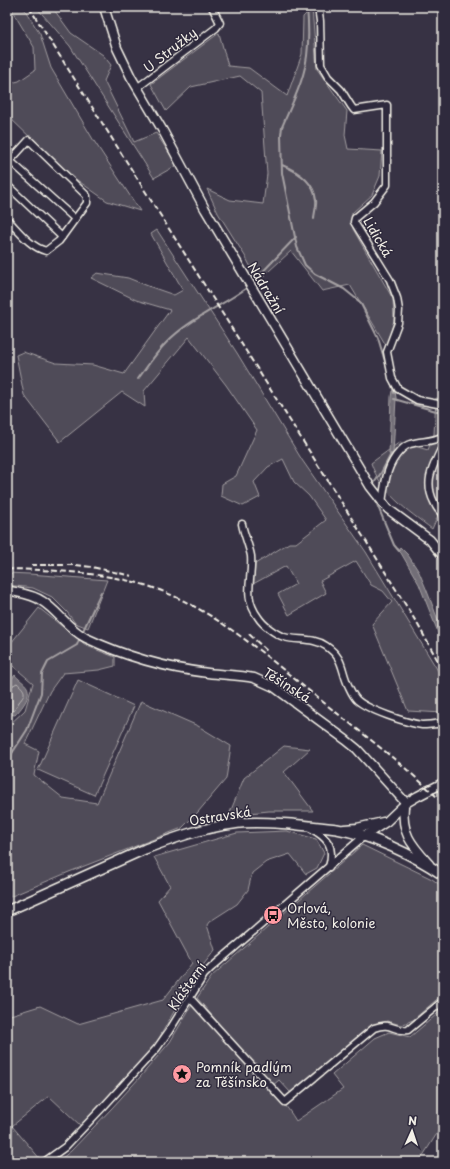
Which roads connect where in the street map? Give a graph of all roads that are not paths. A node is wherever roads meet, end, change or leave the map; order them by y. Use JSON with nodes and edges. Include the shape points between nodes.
{"nodes":[{"id":1,"x":104,"y":7,"type":"edge"},
{"id":2,"x":212,"y":7,"type":"edge"},
{"id":3,"x":318,"y":7,"type":"edge"},
{"id":4,"x":137,"y":88,"type":"junction"},
{"id":5,"x":8,"y":161,"type":"edge"},
{"id":6,"x":7,"y":185,"type":"edge"},
{"id":7,"x":7,"y":219,"type":"edge"},
{"id":8,"x":75,"y":219,"type":"junction"},
{"id":9,"x":60,"y":239,"type":"junction"},
{"id":10,"x":443,"y":405,"type":"edge"},
{"id":11,"x":443,"y":436,"type":"edge"},
{"id":12,"x":443,"y":445,"type":"edge"},
{"id":13,"x":382,"y":503,"type":"junction"},
{"id":14,"x":443,"y":514,"type":"edge"},
{"id":15,"x":242,"y":524,"type":"dead end"},
{"id":16,"x":443,"y":556,"type":"edge"},
{"id":17,"x":7,"y":590,"type":"edge"},
{"id":18,"x":443,"y":723,"type":"edge"},
{"id":19,"x":443,"y":783,"type":"edge"},
{"id":20,"x":405,"y":805,"type":"junction"},
{"id":21,"x":386,"y":822,"type":"junction"},
{"id":22,"x":307,"y":826,"type":"junction"},
{"id":23,"x":337,"y":829,"type":"junction"},
{"id":24,"x":363,"y":837,"type":"junction"},
{"id":25,"x":430,"y":866,"type":"junction"},
{"id":26,"x":329,"y":867,"type":"junction"},
{"id":27,"x":443,"y":875,"type":"edge"},
{"id":28,"x":7,"y":911,"type":"edge"},
{"id":29,"x":190,"y":998,"type":"junction"},
{"id":30,"x":443,"y":1001,"type":"edge"},
{"id":31,"x":44,"y":1162,"type":"edge"}],
"edges":[{"from":1,"to":4,"type":"street","name":"Nádražní","via":[[117,48]]},
{"from":2,"to":4,"type":"street","name":"U Stružky","via":[[220,23],[216,28]]},
{"from":3,"to":10,"type":"street","name":"Lidická","via":[[321,65],[328,77],[341,90],[354,110],[387,105],[387,185],[374,202],[354,218],[354,222],[390,280],[397,298],[398,322],[387,352],[392,378],[398,389],[417,400]]},
{"from":4,"to":13,"type":"street","name":"Nádražní","via":[[217,229]]},
{"from":5,"to":8,"type":"street"},
{"from":5,"to":8,"type":"street","via":[[29,140],[87,196],[88,203]]},
{"from":6,"to":9,"type":"street"},
{"from":7,"to":9,"type":"street","via":[[39,249],[46,251]]},
{"from":8,"to":9,"type":"street"},
{"from":11,"to":13,"type":"street","via":[[405,446],[389,466]]},
{"from":12,"to":14,"type":"street","via":[[428,483],[429,493]]},
{"from":13,"to":16,"type":"street","name":"Nádražní","via":[[430,540]]},
{"from":15,"to":18,"type":"street","via":[[251,555],[249,599],[258,619],[285,637],[307,639],[329,648],[339,658],[348,685],[358,701],[380,712],[421,725]]},
{"from":17,"to":20,"type":"street","name":"Těšínská","via":[[41,600],[78,634],[132,656],[210,674],[263,681],[357,749]]},
{"from":19,"to":20,"type":"street"},
{"from":20,"to":21,"type":"street"},
{"from":20,"to":25,"type":"street","via":[[403,821],[406,832]]},
{"from":21,"to":23,"type":"street"},
{"from":21,"to":24,"type":"street"},
{"from":22,"to":23,"type":"main road","name":"Ostravská"},
{"from":22,"to":26,"type":"street","via":[[327,840],[331,851]]},
{"from":22,"to":28,"type":"main road","name":"Ostravská","via":[[246,823],[190,833],[145,849]]},
{"from":23,"to":24,"type":"main road","name":"Ostravská"},
{"from":24,"to":25,"type":"main road","name":"Ostravská"},
{"from":24,"to":26,"type":"street","name":"Klášterní"},
{"from":25,"to":27,"type":"main road","name":"Ostravská"},
{"from":26,"to":29,"type":"street","name":"Klášterní","via":[[211,968]]},
{"from":29,"to":30,"type":"street","via":[[285,1102],[374,1028],[389,1025],[408,1030]]},
{"from":29,"to":31,"type":"street","name":"Klášterní","via":[[157,1048],[65,1147]]}]}
